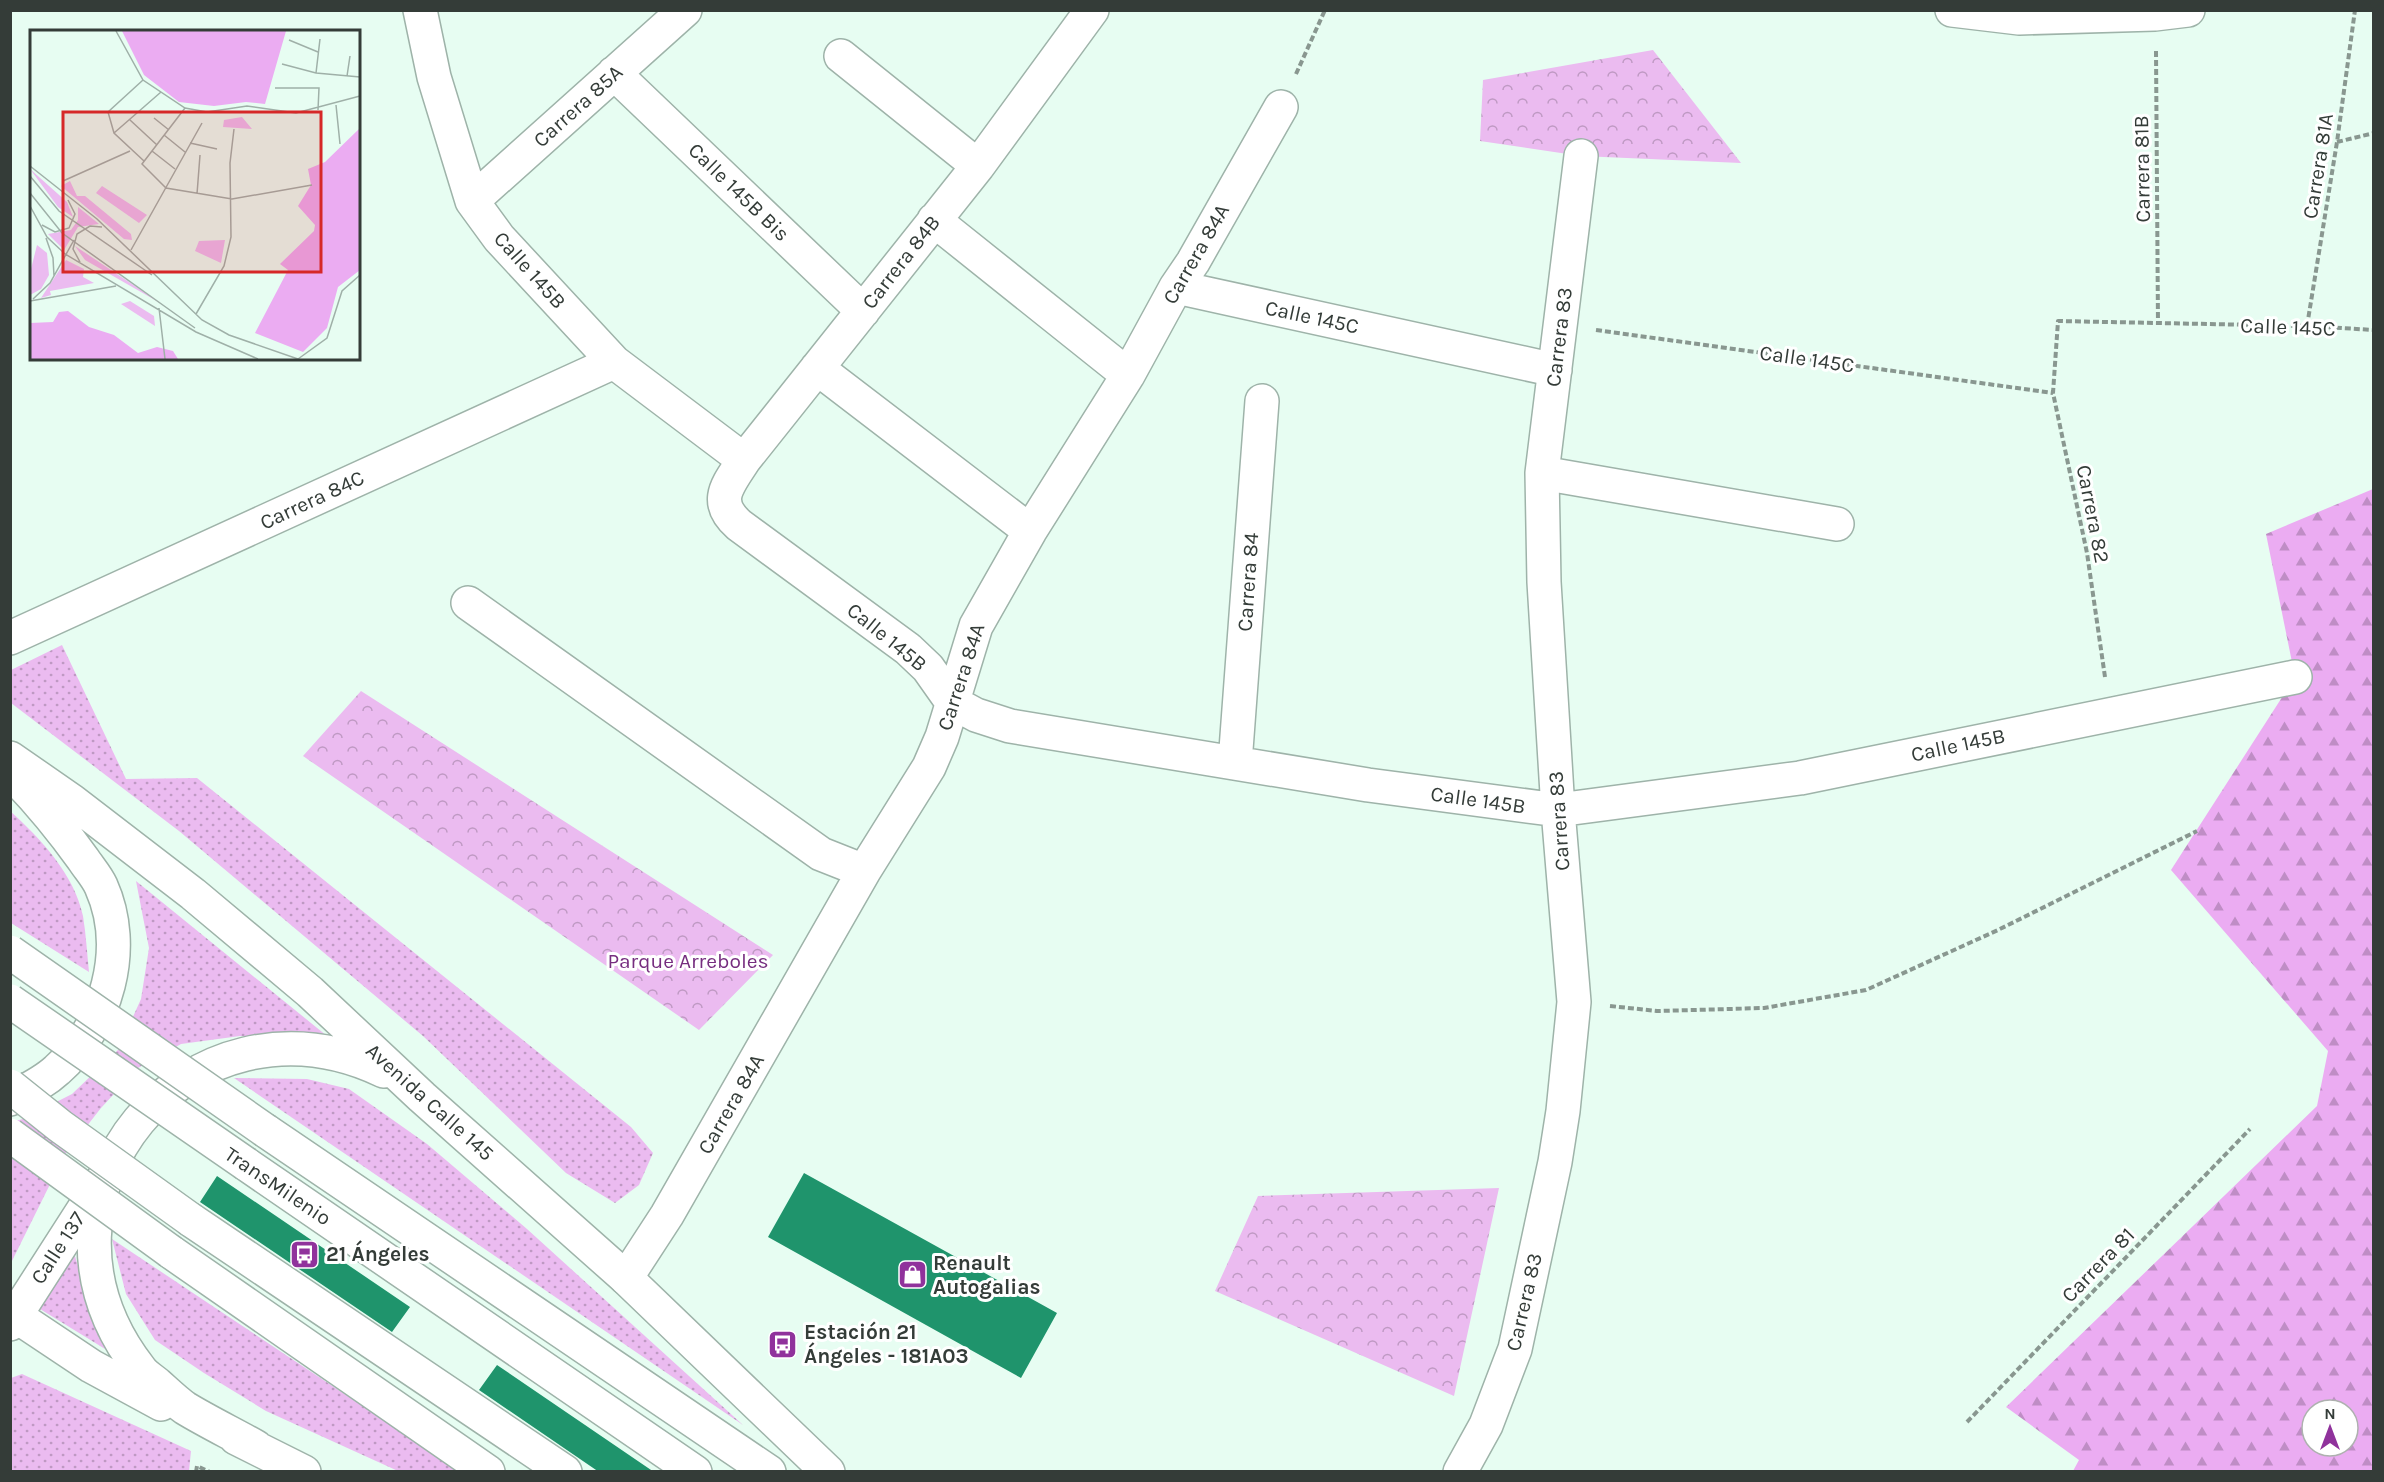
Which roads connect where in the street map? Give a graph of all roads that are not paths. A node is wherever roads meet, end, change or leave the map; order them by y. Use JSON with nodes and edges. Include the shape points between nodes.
{"nodes":[{"id":1,"x":420,"y":10,"type":"edge"},
{"id":2,"x":685,"y":10,"type":"edge"},
{"id":3,"x":1092,"y":10,"type":"edge"},
{"id":4,"x":1952,"y":10,"type":"edge"},
{"id":5,"x":2188,"y":10,"type":"edge"},
{"id":6,"x":841,"y":56,"type":"dead end"},
{"id":7,"x":614,"y":73,"type":"junction"},
{"id":8,"x":1281,"y":107,"type":"road end"},
{"id":9,"x":1581,"y":156,"type":"dead end"},
{"id":10,"x":978,"y":166,"type":"junction"},
{"id":11,"x":472,"y":201,"type":"junction"},
{"id":12,"x":934,"y":220,"type":"junction"},
{"id":13,"x":1176,"y":287,"type":"junction"},
{"id":14,"x":863,"y":311,"type":"junction"},
{"id":15,"x":614,"y":362,"type":"junction"},
{"id":16,"x":817,"y":368,"type":"junction"},
{"id":17,"x":1555,"y":370,"type":"junction"},
{"id":18,"x":1128,"y":375,"type":"junction"},
{"id":19,"x":1262,"y":401,"type":"dead end"},
{"id":20,"x":744,"y":460,"type":"junction"},
{"id":21,"x":1542,"y":472,"type":"junction"},
{"id":22,"x":729,"y":516,"type":"joint"},
{"id":23,"x":1837,"y":524,"type":"dead end"},
{"id":24,"x":1030,"y":531,"type":"junction"},
{"id":25,"x":468,"y":603,"type":"dead end"},
{"id":26,"x":10,"y":638,"type":"edge"},
{"id":27,"x":2295,"y":677,"type":"dead end"},
{"id":28,"x":952,"y":702,"type":"junction"},
{"id":29,"x":10,"y":758,"type":"edge"},
{"id":30,"x":1235,"y":762,"type":"junction"},
{"id":31,"x":10,"y":772,"type":"edge"},
{"id":32,"x":1558,"y":810,"type":"junction"},
{"id":33,"x":864,"y":871,"type":"junction"},
{"id":34,"x":10,"y":952,"type":"edge"},
{"id":35,"x":10,"y":1001,"type":"edge"},
{"id":36,"x":10,"y":1086,"type":"edge"},
{"id":37,"x":422,"y":1097,"type":"junction"},
{"id":38,"x":10,"y":1099,"type":"edge"},
{"id":39,"x":10,"y":1135,"type":"edge"},
{"id":40,"x":107,"y":1173,"type":"junction"},
{"id":41,"x":626,"y":1278,"type":"junction"},
{"id":42,"x":12,"y":1317,"type":"edge"},
{"id":43,"x":256,"y":1447,"type":"junction"},
{"id":44,"x":304,"y":1472,"type":"edge"},
{"id":45,"x":488,"y":1472,"type":"edge"},
{"id":46,"x":564,"y":1472,"type":"edge"},
{"id":47,"x":695,"y":1472,"type":"edge"},
{"id":48,"x":769,"y":1472,"type":"edge"},
{"id":49,"x":828,"y":1472,"type":"edge"},
{"id":50,"x":1460,"y":1472,"type":"edge"}],
"edges":[{"from":1,"to":11,"type":"street","name":"Calle 145B","via":[[434,77]]},
{"from":2,"to":7,"type":"street","name":"Carrera 85A"},
{"from":3,"to":10,"type":"street","name":"Carrera 84B"},
{"from":4,"to":5,"type":"street","via":[[2019,18]]},
{"from":6,"to":10,"type":"street"},
{"from":7,"to":11,"type":"street","name":"Carrera 85A"},
{"from":7,"to":14,"type":"street","name":"Calle 145B Bis"},
{"from":8,"to":13,"type":"street","name":"Carrera 84A"},
{"from":9,"to":17,"type":"street","name":"Carrera 83"},
{"from":10,"to":12,"type":"street","name":"Carrera 84B"},
{"from":11,"to":15,"type":"street","name":"Calle 145B","via":[[499,238]]},
{"from":12,"to":14,"type":"street","name":"Carrera 84B"},
{"from":12,"to":18,"type":"street"},
{"from":13,"to":17,"type":"street","name":"Calle 145C"},
{"from":13,"to":18,"type":"street","name":"Carrera 84A"},
{"from":14,"to":16,"type":"street","name":"Carrera 84B"},
{"from":15,"to":20,"type":"street","name":"Calle 145B"},
{"from":15,"to":26,"type":"street","name":"Carrera 84C"},
{"from":16,"to":20,"type":"street","name":"Carrera 84B"},
{"from":16,"to":24,"type":"street"},
{"from":17,"to":21,"type":"street","name":"Carrera 83"},
{"from":18,"to":24,"type":"street","name":"Carrera 84A"},
{"from":19,"to":30,"type":"street","name":"Carrera 84"},
{"from":20,"to":22,"type":"street","name":"Carrera 84B","via":[[727,487],[723,502]]},
{"from":21,"to":23,"type":"street"},
{"from":21,"to":32,"type":"street","name":"Carrera 83","via":[[1544,582]]},
{"from":22,"to":28,"type":"street","name":"Calle 145B","via":[[908,649],[928,668]]},
{"from":24,"to":28,"type":"street","name":"Carrera 84A","via":[[976,626]]},
{"from":25,"to":33,"type":"street","via":[[820,854]]},
{"from":27,"to":32,"type":"street","name":"Calle 145B","via":[[1800,778]]},
{"from":28,"to":30,"type":"street","name":"Calle 145B","via":[[1010,726]]},
{"from":28,"to":33,"type":"street","name":"Carrera 84A","via":[[930,766]]},
{"from":29,"to":37,"type":"street","name":"Avenida Calle 145","via":[[193,894],[310,992]]},
{"from":30,"to":32,"type":"street","name":"Calle 145B","via":[[1368,785]]},
{"from":31,"to":38,"type":"street","via":[[59,826],[101,885],[113,943],[112,970],[90,1031],[57,1071]]},
{"from":32,"to":50,"type":"street","name":"Carrera 83","via":[[1574,1002],[1563,1111],[1515,1348],[1486,1425]]},
{"from":33,"to":41,"type":"street","name":"Carrera 84A","via":[[667,1215]]},
{"from":34,"to":48,"type":"street","bridge":true},
{"from":35,"to":47,"type":"street","name":"TransMilenio","bridge":true},
{"from":36,"to":46,"type":"street","bridge":true,"via":[[191,1220]]},
{"from":37,"to":40,"type":"street","via":[[383,1070],[339,1053],[291,1048],[245,1053],[200,1069],[161,1096],[129,1131]]},
{"from":37,"to":41,"type":"street","name":"Avenida Calle 145"},
{"from":39,"to":45,"type":"street","bridge":true},
{"from":40,"to":42,"type":"street","name":"Calle 137"},
{"from":40,"to":43,"type":"street","via":[[95,1218],[95,1270],[111,1322],[141,1370],[183,1407]]},
{"from":41,"to":49,"type":"street","name":"Avenida Calle 145"},
{"from":42,"to":43,"type":"street","via":[[172,1410]]},
{"from":43,"to":44,"type":"street"}]}
